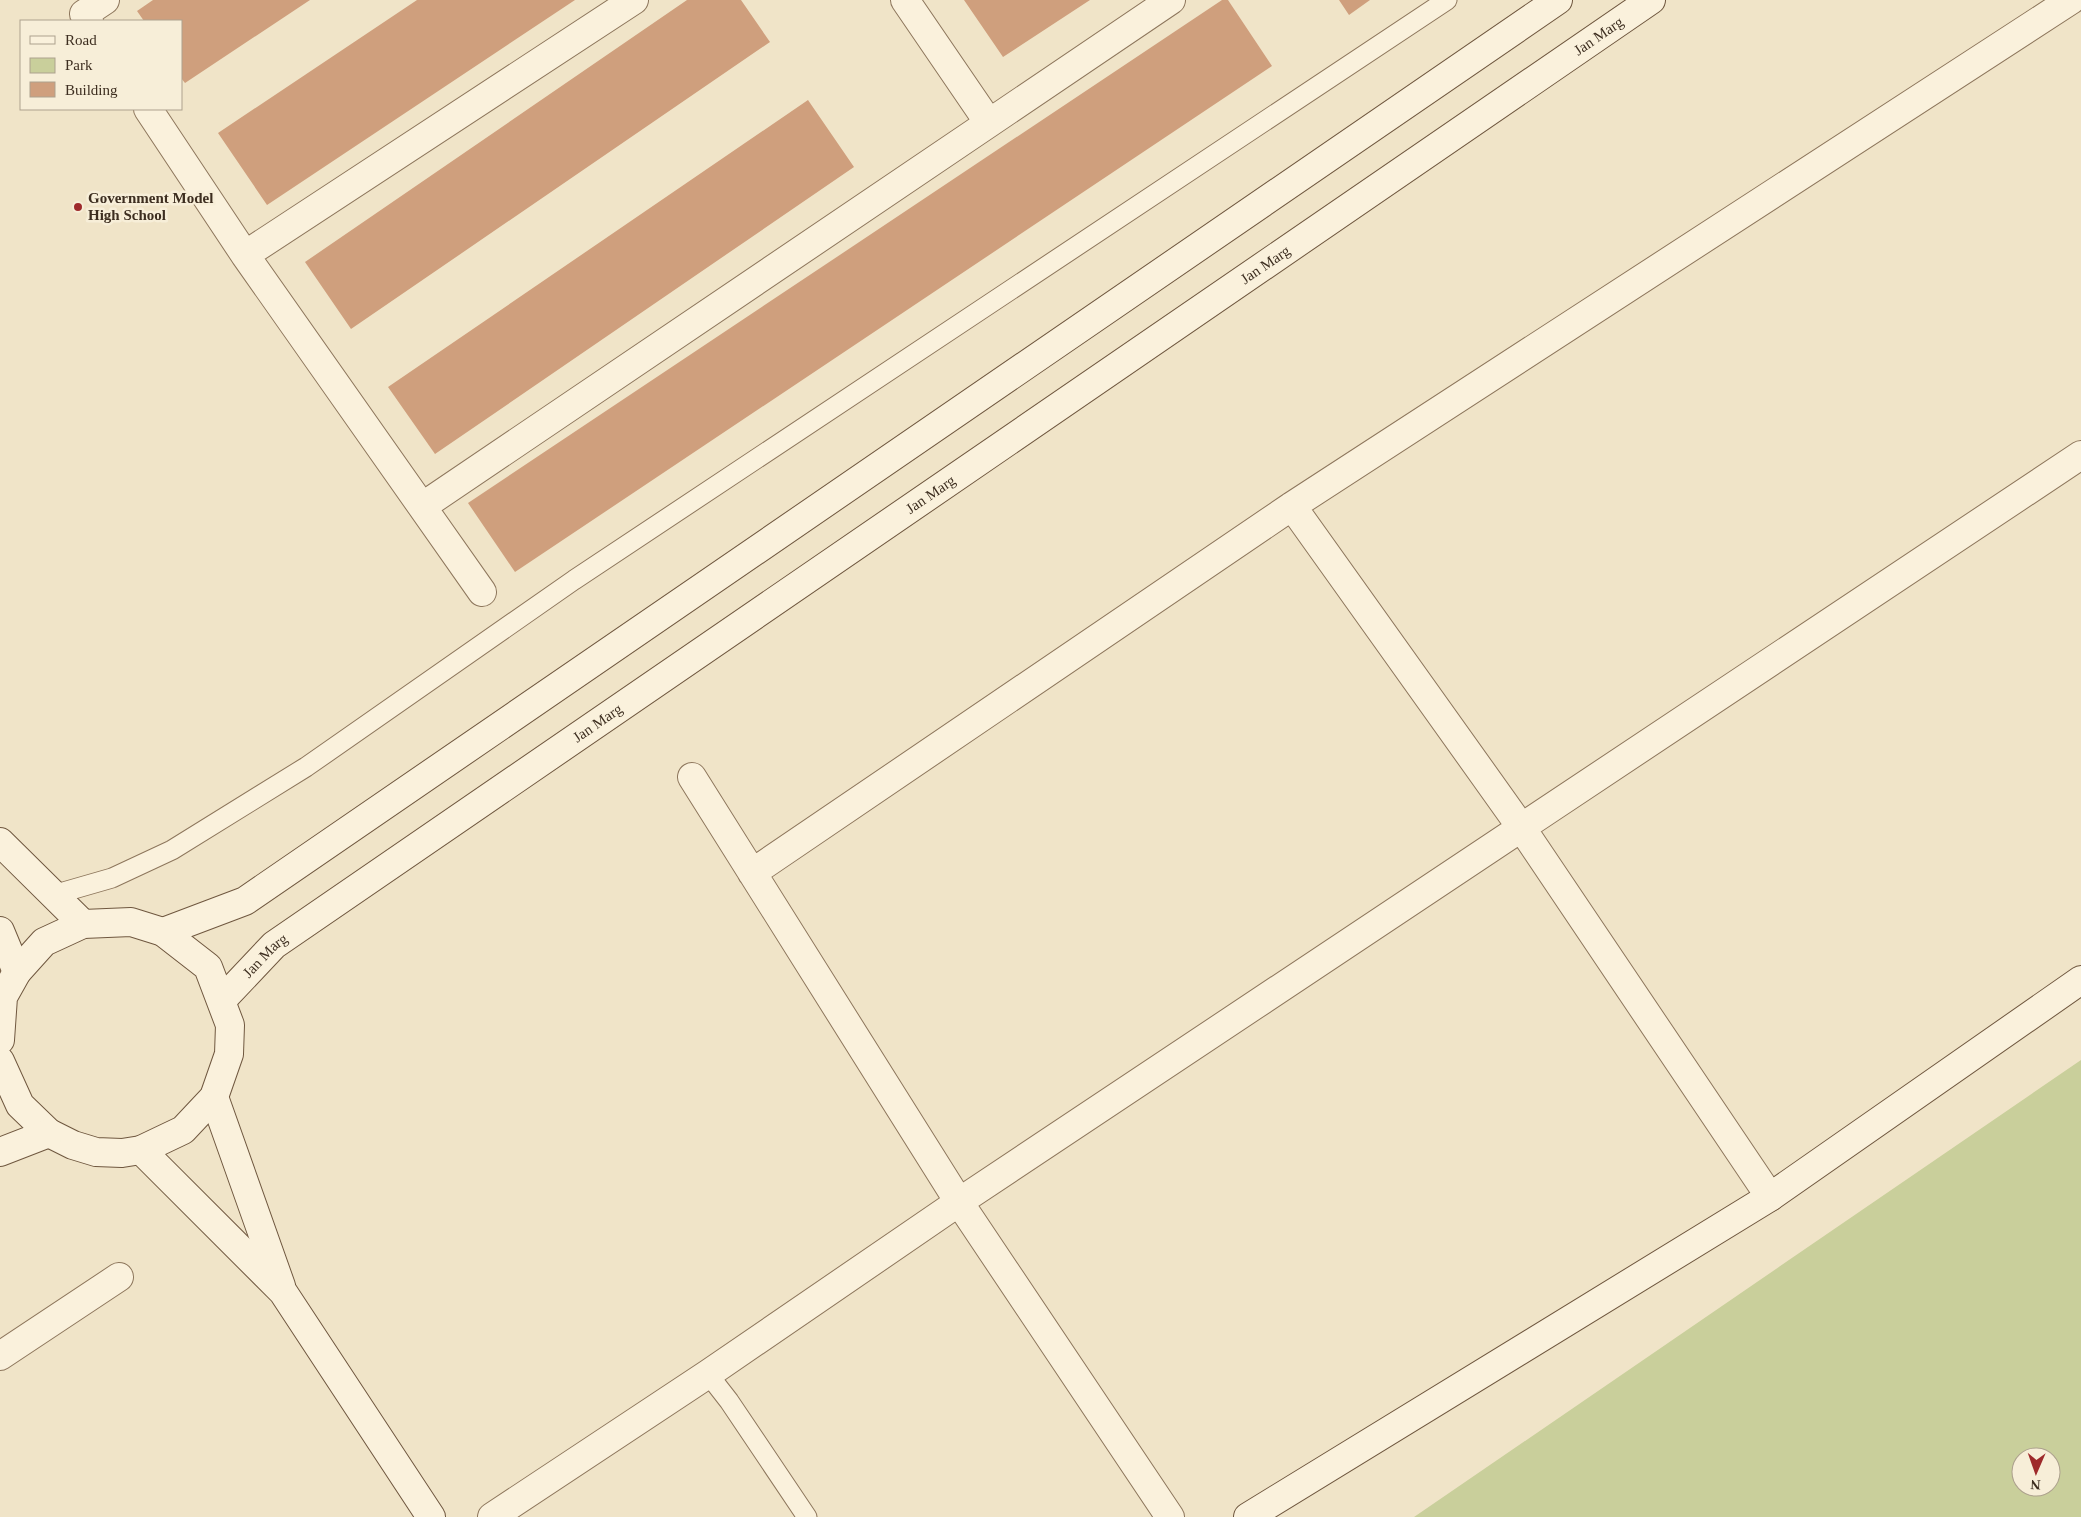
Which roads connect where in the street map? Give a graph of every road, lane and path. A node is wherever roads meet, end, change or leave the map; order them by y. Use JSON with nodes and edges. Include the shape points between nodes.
{"nodes":[{"id":1,"x":105,"y":0,"type":"edge"},
{"id":2,"x":634,"y":0,"type":"edge"},
{"id":3,"x":905,"y":0,"type":"edge"},
{"id":4,"x":1171,"y":0,"type":"edge"},
{"id":5,"x":1447,"y":0,"type":"edge"},
{"id":6,"x":1558,"y":0,"type":"edge"},
{"id":7,"x":1651,"y":0,"type":"edge"},
{"id":8,"x":2071,"y":0,"type":"edge"},
{"id":9,"x":88,"y":20,"type":"edge"},
{"id":10,"x":149,"y":110,"type":"edge"},
{"id":11,"x":989,"y":123,"type":"junction"},
{"id":12,"x":245,"y":255,"type":"junction"},
{"id":13,"x":2081,"y":455,"type":"edge"},
{"id":14,"x":423,"y":506,"type":"junction"},
{"id":15,"x":1292,"y":506,"type":"junction"},
{"id":16,"x":482,"y":592,"type":"dead end"},
{"id":17,"x":692,"y":777,"type":"dead end"},
{"id":18,"x":1521,"y":827,"type":"junction"},
{"id":19,"x":0,"y":842,"type":"edge"},
{"id":20,"x":752,"y":873,"type":"junction"},
{"id":21,"x":53,"y":895,"type":"junction"},
{"id":22,"x":83,"y":924,"type":"junction"},
{"id":23,"x":0,"y":931,"type":"edge"},
{"id":24,"x":164,"y":932,"type":"junction"},
{"id":25,"x":17,"y":972,"type":"junction"},
{"id":26,"x":2081,"y":980,"type":"edge"},
{"id":27,"x":222,"y":1000,"type":"junction"},
{"id":28,"x":0,"y":1040,"type":"edge"},
{"id":29,"x":0,"y":1061,"type":"edge"},
{"id":30,"x":214,"y":1097,"type":"junction"},
{"id":31,"x":49,"y":1133,"type":"junction"},
{"id":32,"x":141,"y":1150,"type":"junction"},
{"id":33,"x":0,"y":1152,"type":"edge"},
{"id":34,"x":1770,"y":1197,"type":"junction"},
{"id":35,"x":959,"y":1202,"type":"junction"},
{"id":36,"x":119,"y":1277,"type":"dead end"},
{"id":37,"x":283,"y":1292,"type":"junction"},
{"id":38,"x":0,"y":1356,"type":"edge"},
{"id":39,"x":708,"y":1374,"type":"junction"},
{"id":40,"x":431,"y":1517,"type":"edge"},
{"id":41,"x":492,"y":1517,"type":"edge"},
{"id":42,"x":807,"y":1517,"type":"edge"},
{"id":43,"x":1170,"y":1517,"type":"edge"},
{"id":44,"x":1248,"y":1517,"type":"edge"}],
"edges":[{"from":1,"to":9,"type":"street","via":[[84,14]]},
{"from":2,"to":12,"type":"street"},
{"from":3,"to":11,"type":"street"},
{"from":4,"to":11,"type":"street"},
{"from":5,"to":21,"type":"lane","via":[[574,580],[306,767],[172,850],[112,878]]},
{"from":6,"to":24,"type":"street","via":[[245,901]]},
{"from":7,"to":27,"type":"street","name":"Jan Marg","via":[[274,945]]},
{"from":8,"to":15,"type":"street"},
{"from":10,"to":12,"type":"street"},
{"from":11,"to":14,"type":"street"},
{"from":12,"to":14,"type":"street"},
{"from":13,"to":18,"type":"street"},
{"from":14,"to":16,"type":"street"},
{"from":15,"to":18,"type":"street"},
{"from":15,"to":20,"type":"street"},
{"from":17,"to":20,"type":"street"},
{"from":18,"to":34,"type":"street"},
{"from":18,"to":35,"type":"street"},
{"from":19,"to":21,"type":"street"},
{"from":20,"to":35,"type":"street"},
{"from":21,"to":22,"type":"street"},
{"from":22,"to":24,"type":"street","via":[[132,922]]},
{"from":22,"to":25,"type":"street","via":[[44,942]]},
{"from":23,"to":25,"type":"street"},
{"from":24,"to":27,"type":"street","via":[[208,968]]},
{"from":25,"to":28,"type":"street","via":[[3,996]]},
{"from":26,"to":34,"type":"street"},
{"from":27,"to":30,"type":"street","via":[[230,1025],[229,1054]]},
{"from":29,"to":31,"type":"street","via":[[20,1105]]},
{"from":30,"to":32,"type":"street","via":[[183,1130]]},
{"from":30,"to":37,"type":"street"},
{"from":31,"to":32,"type":"street","via":[[96,1152]]},
{"from":31,"to":33,"type":"street"},
{"from":32,"to":37,"type":"street"},
{"from":34,"to":44,"type":"street"},
{"from":35,"to":39,"type":"street"},
{"from":35,"to":43,"type":"street"},
{"from":36,"to":38,"type":"street"},
{"from":37,"to":40,"type":"street"},
{"from":39,"to":41,"type":"street"},
{"from":39,"to":42,"type":"lane","via":[[735,1408]]}]}
